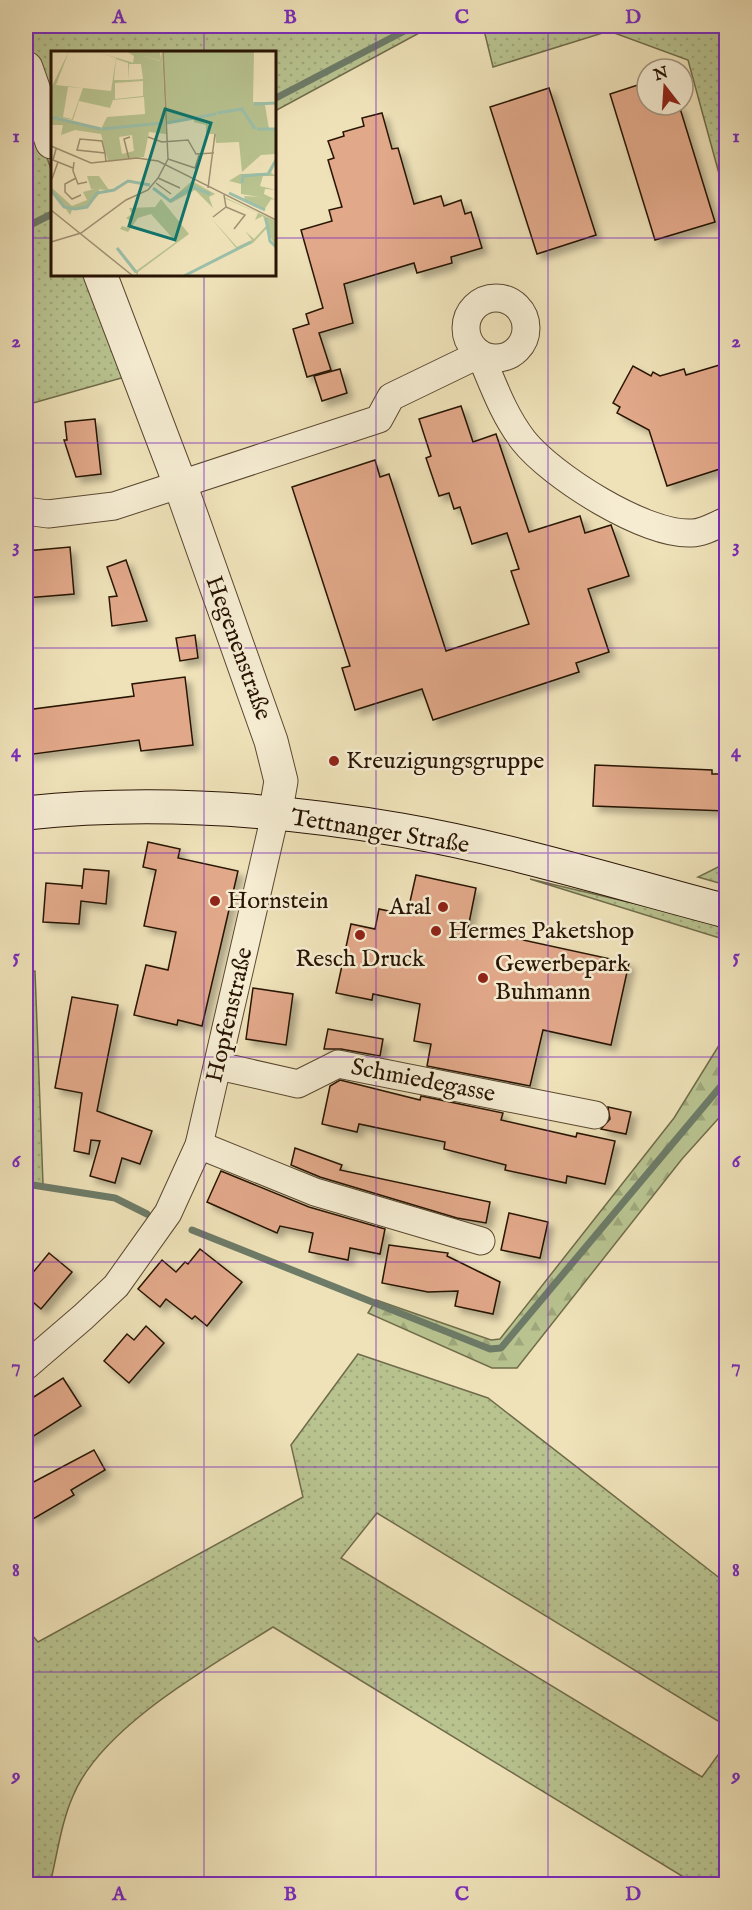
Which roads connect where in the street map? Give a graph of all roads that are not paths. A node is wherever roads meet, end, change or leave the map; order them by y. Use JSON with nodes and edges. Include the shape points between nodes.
{"nodes":[{"id":1,"x":26,"y":68,"type":"edge"},
{"id":2,"x":51,"y":139,"type":"edge"},
{"id":3,"x":101,"y":276,"type":"edge"},
{"id":4,"x":180,"y":484,"type":"junction"},
{"id":5,"x":26,"y":511,"type":"edge"},
{"id":6,"x":726,"y":520,"type":"edge"},
{"id":7,"x":26,"y":813,"type":"edge"},
{"id":8,"x":275,"y":814,"type":"junction"},
{"id":9,"x":726,"y":911,"type":"edge"},
{"id":10,"x":219,"y":1066,"type":"junction"},
{"id":11,"x":595,"y":1115,"type":"dead end"},
{"id":12,"x":199,"y":1145,"type":"junction"},
{"id":13,"x":481,"y":1241,"type":"dead end"},
{"id":14,"x":26,"y":1366,"type":"edge"}],
"edges":[{"from":1,"to":2,"type":"main road"},
{"from":3,"to":4,"type":"main road","name":"Hegenenstraße"},
{"from":4,"to":5,"type":"street","via":[[114,506],[48,514]]},
{"from":4,"to":6,"type":"street","via":[[379,419],[391,397],[480,354],[505,412],[528,445],[557,472],[653,527],[694,533]]},
{"from":4,"to":8,"type":"main road","name":"Hegenenstraße","via":[[271,741],[281,781]]},
{"from":7,"to":8,"type":"main road","name":"Tettnanger Straße","via":[[133,807]]},
{"from":8,"to":9,"type":"main road","name":"Tettnanger Straße","via":[[402,830]]},
{"from":8,"to":10,"type":"street","name":"Hopfenstraße"},
{"from":10,"to":11,"type":"street","name":"Schmiedegasse","via":[[298,1084],[338,1064]]},
{"from":10,"to":12,"type":"street","name":"Hopfenstraße"},
{"from":12,"to":13,"type":"street","via":[[315,1192]]},
{"from":12,"to":14,"type":"street","name":"Hopfenstraße","via":[[168,1214],[116,1286]]}]}
